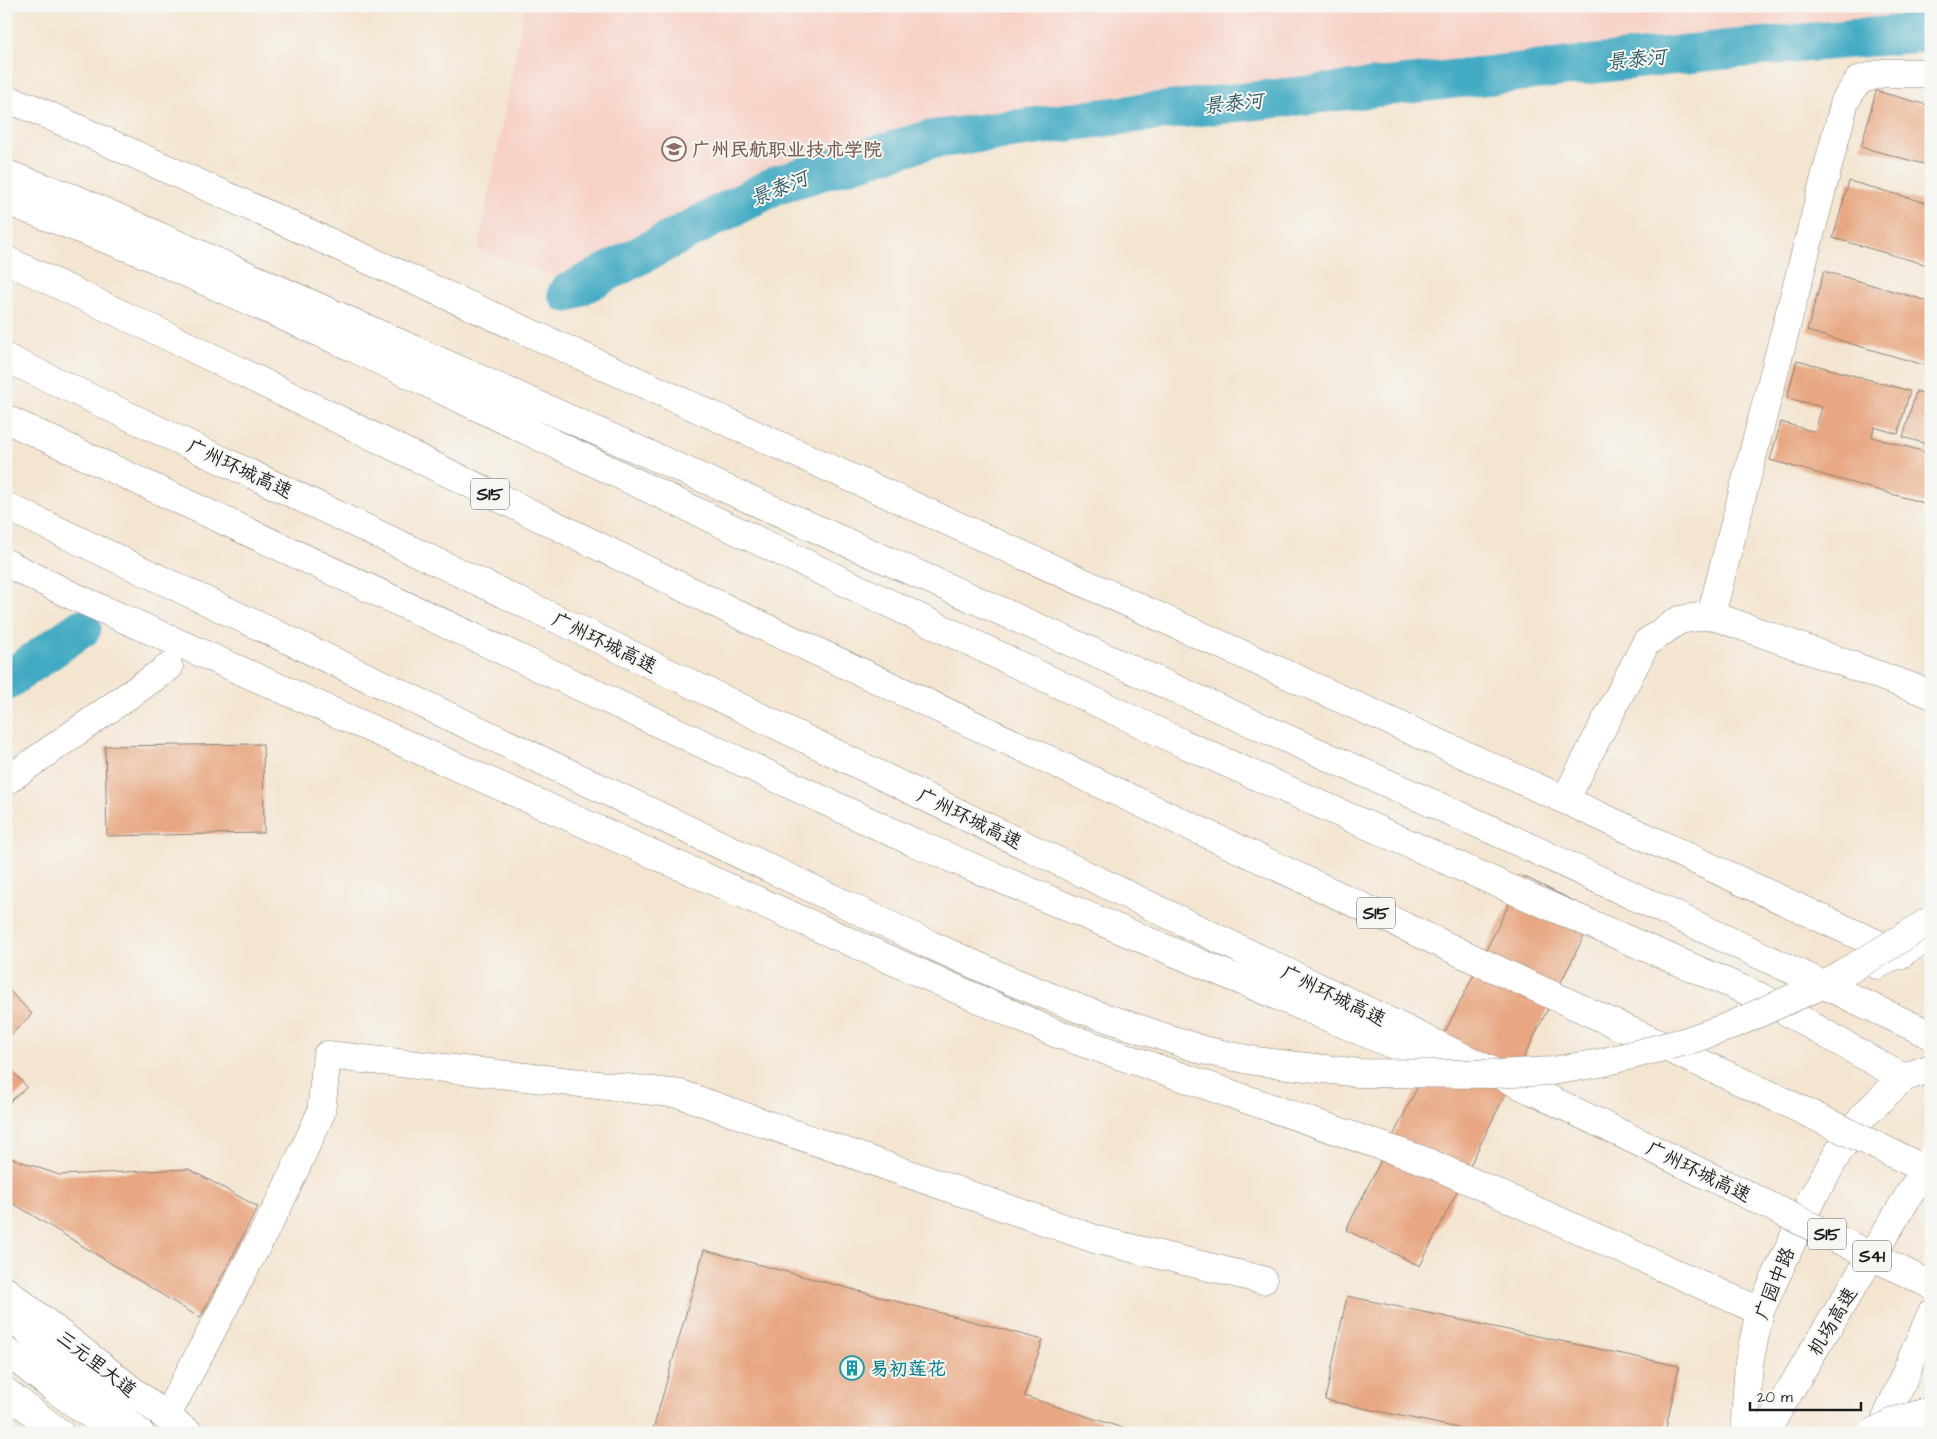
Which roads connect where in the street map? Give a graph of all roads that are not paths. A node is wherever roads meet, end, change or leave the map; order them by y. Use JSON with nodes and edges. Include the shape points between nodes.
{"nodes":[{"id":1,"x":1931,"y":73,"type":"edge"},
{"id":2,"x":6,"y":98,"type":"edge"},
{"id":3,"x":6,"y":174,"type":"edge"},
{"id":4,"x":6,"y":201,"type":"edge"},
{"id":5,"x":6,"y":260,"type":"edge"},
{"id":6,"x":6,"y":358,"type":"edge"},
{"id":7,"x":6,"y":419,"type":"edge"},
{"id":8,"x":6,"y":506,"type":"edge"},
{"id":9,"x":6,"y":563,"type":"edge"},
{"id":10,"x":1711,"y":615,"type":"junction"},
{"id":11,"x":169,"y":667,"type":"dead end"},
{"id":12,"x":1931,"y":694,"type":"edge"},
{"id":13,"x":6,"y":782,"type":"edge"},
{"id":14,"x":1565,"y":800,"type":"junction"},
{"id":15,"x":1931,"y":920,"type":"edge"},
{"id":16,"x":1931,"y":937,"type":"edge"},
{"id":17,"x":1931,"y":947,"type":"edge"},
{"id":18,"x":1900,"y":954,"type":"junction"},
{"id":19,"x":1763,"y":998,"type":"junction"},
{"id":20,"x":1931,"y":1035,"type":"edge"},
{"id":21,"x":1931,"y":1068,"type":"edge"},
{"id":22,"x":1903,"y":1078,"type":"junction"},
{"id":23,"x":1931,"y":1159,"type":"edge"},
{"id":24,"x":1931,"y":1172,"type":"edge"},
{"id":25,"x":1723,"y":1183,"type":"junction"},
{"id":26,"x":1263,"y":1280,"type":"dead end"},
{"id":27,"x":1931,"y":1285,"type":"edge"},
{"id":28,"x":6,"y":1291,"type":"edge"},
{"id":29,"x":1760,"y":1311,"type":"junction"},
{"id":30,"x":6,"y":1312,"type":"edge"},
{"id":31,"x":1931,"y":1314,"type":"edge"},
{"id":32,"x":6,"y":1351,"type":"edge"},
{"id":33,"x":6,"y":1392,"type":"edge"},
{"id":34,"x":1931,"y":1411,"type":"edge"},
{"id":35,"x":166,"y":1417,"type":"junction"},
{"id":36,"x":60,"y":1433,"type":"edge"},
{"id":37,"x":116,"y":1433,"type":"edge"},
{"id":38,"x":140,"y":1433,"type":"edge"},
{"id":39,"x":189,"y":1433,"type":"edge"},
{"id":40,"x":1744,"y":1433,"type":"edge"},
{"id":41,"x":1765,"y":1433,"type":"edge"},
{"id":42,"x":1872,"y":1433,"type":"edge"},
{"id":43,"x":1880,"y":1433,"type":"edge"}],
"edges":[{"from":1,"to":10,"type":"main road","via":[[1884,73],[1859,80],[1845,101]]},
{"from":2,"to":14,"type":"main road"},
{"from":3,"to":20,"type":"main road","bridge":true,"via":[[78,200],[1499,833]]},
{"from":4,"to":19,"type":"main road","via":[[140,252],[356,349],[1182,743]]},
{"from":5,"to":24,"type":"main road","number":"S15","bridge":true,"via":[[754,622]]},
{"from":6,"to":25,"type":"main road","name":"广州环城高速","number":"S15","bridge":true,"via":[[576,628]]},
{"from":7,"to":25,"type":"main road","bridge":true,"via":[[913,842]]},
{"from":8,"to":15,"type":"main road","bridge":true,"via":[[1009,980],[1080,1009],[1203,1050],[1255,1062],[1359,1073],[1494,1074],[1552,1071],[1600,1063],[1687,1041],[1766,1010],[1822,985]]},
{"from":9,"to":29,"type":"main road","via":[[82,600],[1056,1033],[1425,1161]]},
{"from":10,"to":12,"type":"main road"},
{"from":10,"to":14,"type":"main road","via":[[1680,620],[1646,643]]},
{"from":11,"to":13,"type":"main road"},
{"from":14,"to":18,"type":"main road"},
{"from":16,"to":18,"type":"main road"},
{"from":17,"to":18,"type":"main road"},
{"from":18,"to":19,"type":"main road","via":[[1825,989]]},
{"from":19,"to":22,"type":"main road"},
{"from":21,"to":22,"type":"main road","name":"广园中路"},
{"from":22,"to":29,"type":"main road","name":"广园中路","via":[[1865,1114],[1839,1151],[1810,1202]]},
{"from":23,"to":41,"type":"main road","name":"机场高速","number":"S41","bridge":true},
{"from":25,"to":27,"type":"main road","name":"广州环城高速","number":"S15","bridge":true},
{"from":26,"to":35,"type":"main road","via":[[1098,1240],[680,1094],[327,1055],[321,1113],[280,1202]]},
{"from":28,"to":35,"type":"main road","name":"三元里大道"},
{"from":29,"to":40,"type":"main road","name":"广园中路","via":[[1749,1363]]},
{"from":30,"to":38,"type":"main road"},
{"from":31,"to":43,"type":"main road"},
{"from":32,"to":37,"type":"main road"},
{"from":33,"to":36,"type":"main road"},
{"from":34,"to":42,"type":"main road","bridge":true,"via":[[1895,1421]]},
{"from":35,"to":39,"type":"main road","name":"三元里大道"}]}
